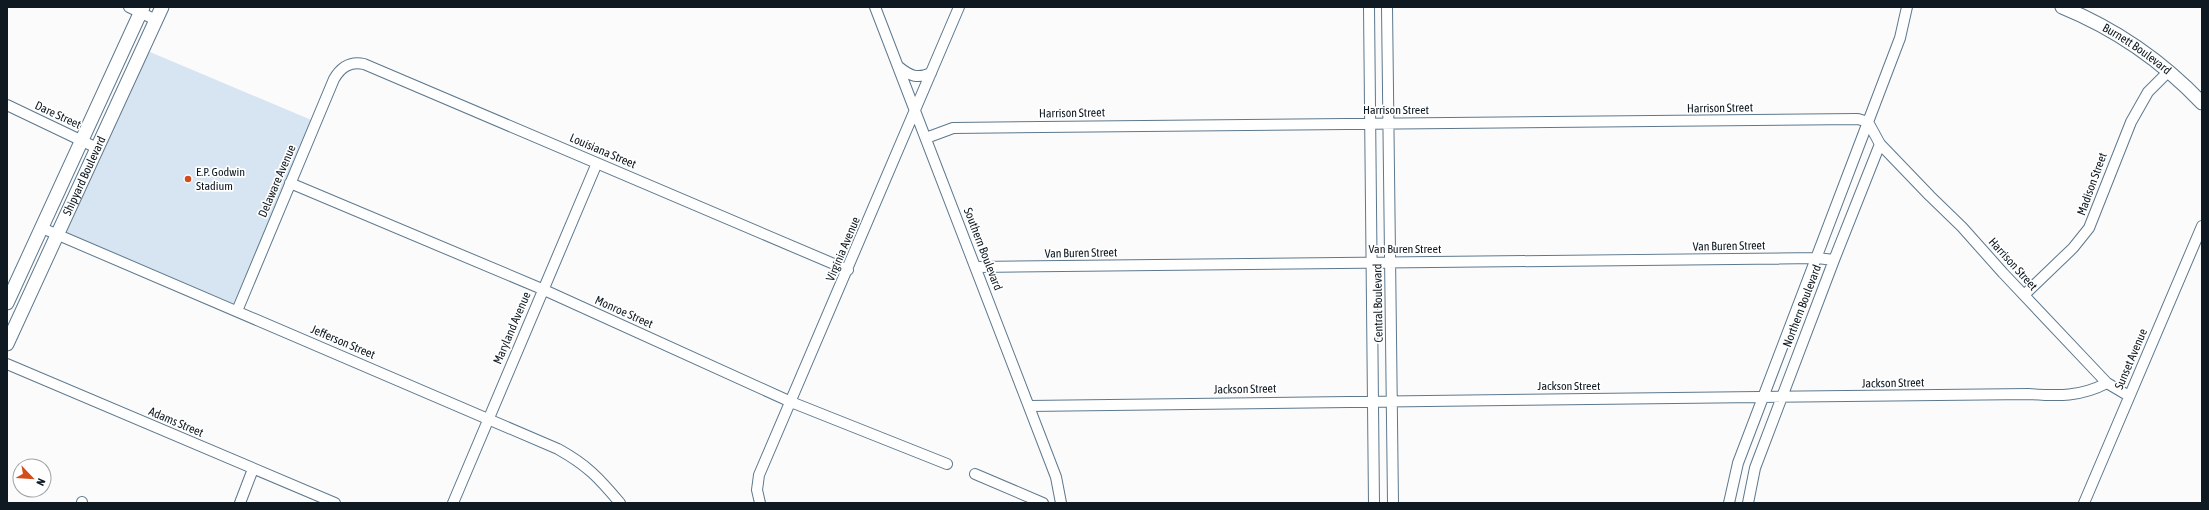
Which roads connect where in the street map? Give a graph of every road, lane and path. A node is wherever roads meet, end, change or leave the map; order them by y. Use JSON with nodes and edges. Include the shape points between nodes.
{"nodes":[{"id":1,"x":162,"y":7,"type":"edge"},
{"id":2,"x":876,"y":7,"type":"edge"},
{"id":3,"x":959,"y":7,"type":"edge"},
{"id":4,"x":1369,"y":7,"type":"edge"},
{"id":5,"x":1387,"y":7,"type":"edge"},
{"id":6,"x":1906,"y":7,"type":"edge"},
{"id":7,"x":2062,"y":7,"type":"edge"},
{"id":8,"x":137,"y":9,"type":"edge"},
{"id":9,"x":156,"y":20,"type":"junction"},
{"id":10,"x":346,"y":65,"type":"joint"},
{"id":11,"x":899,"y":67,"type":"junction"},
{"id":12,"x":2169,"y":71,"type":"junction"},
{"id":13,"x":931,"y":73,"type":"junction"},
{"id":14,"x":2202,"y":104,"type":"edge"},
{"id":15,"x":7,"y":105,"type":"edge"},
{"id":16,"x":915,"y":109,"type":"junction"},
{"id":17,"x":1868,"y":122,"type":"junction"},
{"id":18,"x":1370,"y":123,"type":"junction"},
{"id":19,"x":1390,"y":124,"type":"junction"},
{"id":20,"x":926,"y":138,"type":"junction"},
{"id":21,"x":81,"y":140,"type":"junction"},
{"id":22,"x":1880,"y":144,"type":"junction"},
{"id":23,"x":97,"y":148,"type":"junction"},
{"id":24,"x":596,"y":162,"type":"junction"},
{"id":25,"x":290,"y":183,"type":"junction"},
{"id":26,"x":2202,"y":226,"type":"edge"},
{"id":27,"x":42,"y":228,"type":"junction"},
{"id":28,"x":57,"y":235,"type":"junction"},
{"id":29,"x":1817,"y":258,"type":"junction"},
{"id":30,"x":1834,"y":260,"type":"junction"},
{"id":31,"x":1370,"y":263,"type":"junction"},
{"id":32,"x":1390,"y":263,"type":"junction"},
{"id":33,"x":977,"y":267,"type":"junction"},
{"id":34,"x":848,"y":270,"type":"junction"},
{"id":35,"x":542,"y":289,"type":"junction"},
{"id":36,"x":2024,"y":295,"type":"junction"},
{"id":37,"x":7,"y":303,"type":"edge"},
{"id":38,"x":237,"y":311,"type":"junction"},
{"id":39,"x":7,"y":344,"type":"edge"},
{"id":40,"x":7,"y":364,"type":"edge"},
{"id":41,"x":2107,"y":383,"type":"junction"},
{"id":42,"x":2129,"y":396,"type":"junction"},
{"id":43,"x":1763,"y":398,"type":"junction"},
{"id":44,"x":1781,"y":398,"type":"junction"},
{"id":45,"x":1373,"y":400,"type":"junction"},
{"id":46,"x":1392,"y":400,"type":"junction"},
{"id":47,"x":791,"y":402,"type":"junction"},
{"id":48,"x":1029,"y":406,"type":"junction"},
{"id":49,"x":488,"y":419,"type":"junction"},
{"id":50,"x":947,"y":464,"type":"dead end"},
{"id":51,"x":253,"y":468,"type":"junction"},
{"id":52,"x":975,"y":474,"type":"dead end"},
{"id":53,"x":240,"y":503,"type":"edge"},
{"id":54,"x":335,"y":503,"type":"edge"},
{"id":55,"x":452,"y":503,"type":"edge"},
{"id":56,"x":620,"y":503,"type":"edge"},
{"id":57,"x":760,"y":503,"type":"edge"},
{"id":58,"x":1043,"y":503,"type":"edge"},
{"id":59,"x":1061,"y":503,"type":"edge"},
{"id":60,"x":1374,"y":503,"type":"edge"},
{"id":61,"x":1393,"y":503,"type":"edge"},
{"id":62,"x":1729,"y":503,"type":"edge"},
{"id":63,"x":1748,"y":503,"type":"edge"},
{"id":64,"x":2084,"y":503,"type":"edge"}],
"edges":[{"from":1,"to":9,"type":"main road","name":"Shipyard Boulevard"},
{"from":2,"to":11,"type":"street","name":"Southern Boulevard"},
{"from":3,"to":13,"type":"street","name":"Virginia Avenue"},
{"from":4,"to":18,"type":"street","name":"Central Boulevard"},
{"from":5,"to":19,"type":"street","name":"Central Boulevard"},
{"from":6,"to":17,"type":"street","name":"Northern Boulevard","via":[[1900,38]]},
{"from":7,"to":12,"type":"main road","name":"Burnett Boulevard","via":[[2117,34],[2142,49]]},
{"from":8,"to":9,"type":"street"},
{"from":8,"to":21,"type":"main road","name":"Shipyard Boulevard"},
{"from":9,"to":23,"type":"main road","name":"Shipyard Boulevard"},
{"from":10,"to":24,"type":"street","name":"Louisiana Street","via":[[355,62],[364,64]]},
{"from":10,"to":25,"type":"street","name":"Delaware Avenue","via":[[334,79]]},
{"from":11,"to":13,"type":"street","via":[[915,77]]},
{"from":11,"to":16,"type":"street","name":"Southern Boulevard"},
{"from":12,"to":14,"type":"main road","name":"Burnett Boulevard"},
{"from":12,"to":36,"type":"street","name":"Madison Street","via":[[2148,92],[2130,122],[2089,228],[2073,248]]},
{"from":13,"to":16,"type":"street","name":"Virginia Avenue"},
{"from":15,"to":21,"type":"street","name":"Dare Street"},
{"from":16,"to":20,"type":"street","name":"Southern Boulevard"},
{"from":16,"to":34,"type":"street","name":"Virginia Avenue"},
{"from":17,"to":19,"type":"street","name":"Harrison Street","via":[[1858,119]]},
{"from":17,"to":22,"type":"street"},
{"from":17,"to":29,"type":"street","name":"Northern Boulevard"},
{"from":18,"to":19,"type":"street","name":"Harrison Street"},
{"from":18,"to":20,"type":"street","name":"Harrison Street","via":[[953,128]]},
{"from":18,"to":31,"type":"street","name":"Central Boulevard"},
{"from":19,"to":32,"type":"street","name":"Central Boulevard"},
{"from":20,"to":33,"type":"street","name":"Southern Boulevard"},
{"from":21,"to":23,"type":"street","name":"Dare Street"},
{"from":21,"to":27,"type":"main road","name":"Shipyard Boulevard"},
{"from":22,"to":30,"type":"street","name":"Northern Boulevard"},
{"from":22,"to":36,"type":"street","name":"Harrison Street","via":[[1962,226]]},
{"from":23,"to":28,"type":"main road","name":"Shipyard Boulevard"},
{"from":24,"to":34,"type":"street","name":"Louisiana Street"},
{"from":24,"to":35,"type":"street","name":"Maryland Avenue"},
{"from":25,"to":35,"type":"street","name":"Monroe Street"},
{"from":25,"to":38,"type":"street","name":"Delaware Avenue"},
{"from":26,"to":42,"type":"street","name":"Sunset Avenue"},
{"from":27,"to":28,"type":"street","name":"Jefferson Street"},
{"from":27,"to":37,"type":"main road","name":"Shipyard Boulevard"},
{"from":28,"to":38,"type":"street","name":"Jefferson Street"},
{"from":28,"to":39,"type":"main road","name":"Shipyard Boulevard"},
{"from":29,"to":30,"type":"street","name":"Van Buren Street"},
{"from":29,"to":32,"type":"street","name":"Van Buren Street"},
{"from":29,"to":43,"type":"street","name":"Northern Boulevard"},
{"from":30,"to":44,"type":"street","name":"Northern Boulevard"},
{"from":31,"to":32,"type":"street","name":"Van Buren Street"},
{"from":31,"to":33,"type":"street","name":"Van Buren Street"},
{"from":31,"to":45,"type":"street","name":"Central Boulevard"},
{"from":32,"to":46,"type":"street","name":"Central Boulevard"},
{"from":33,"to":48,"type":"street","name":"Southern Boulevard"},
{"from":34,"to":47,"type":"street","name":"Virginia Avenue"},
{"from":35,"to":47,"type":"street","name":"Monroe Street"},
{"from":35,"to":49,"type":"street","name":"Maryland Avenue"},
{"from":36,"to":41,"type":"street","name":"Harrison Street"},
{"from":38,"to":49,"type":"street","name":"Jefferson Street"},
{"from":40,"to":51,"type":"street","name":"Adams Street"},
{"from":41,"to":42,"type":"street","name":"Harrison Street"},
{"from":41,"to":44,"type":"street","name":"Jackson Street","via":[[2087,393],[2063,396],[2029,394]]},
{"from":42,"to":64,"type":"street","name":"Sunset Avenue"},
{"from":43,"to":44,"type":"street","name":"Jackson Street"},
{"from":43,"to":46,"type":"street","name":"Jackson Street"},
{"from":43,"to":62,"type":"street","name":"Northern Boulevard","via":[[1738,463]]},
{"from":44,"to":63,"type":"street","name":"Northern Boulevard","via":[[1755,468]]},
{"from":45,"to":46,"type":"street","name":"Jackson Street"},
{"from":45,"to":48,"type":"street","name":"Jackson Street"},
{"from":45,"to":60,"type":"street","name":"Central Boulevard"},
{"from":46,"to":61,"type":"street","name":"Central Boulevard"},
{"from":47,"to":50,"type":"street","name":"Monroe Street"},
{"from":47,"to":57,"type":"street","name":"Virginia Avenue","via":[[759,475]]},
{"from":48,"to":59,"type":"street","name":"Southern Boulevard","via":[[1056,477]]},
{"from":49,"to":55,"type":"street","name":"Maryland Avenue"},
{"from":49,"to":56,"type":"street","name":"Jefferson Street","via":[[580,461],[599,477]]},
{"from":51,"to":53,"type":"street"},
{"from":51,"to":54,"type":"street","name":"Adams Street"},
{"from":52,"to":58,"type":"street"}]}
